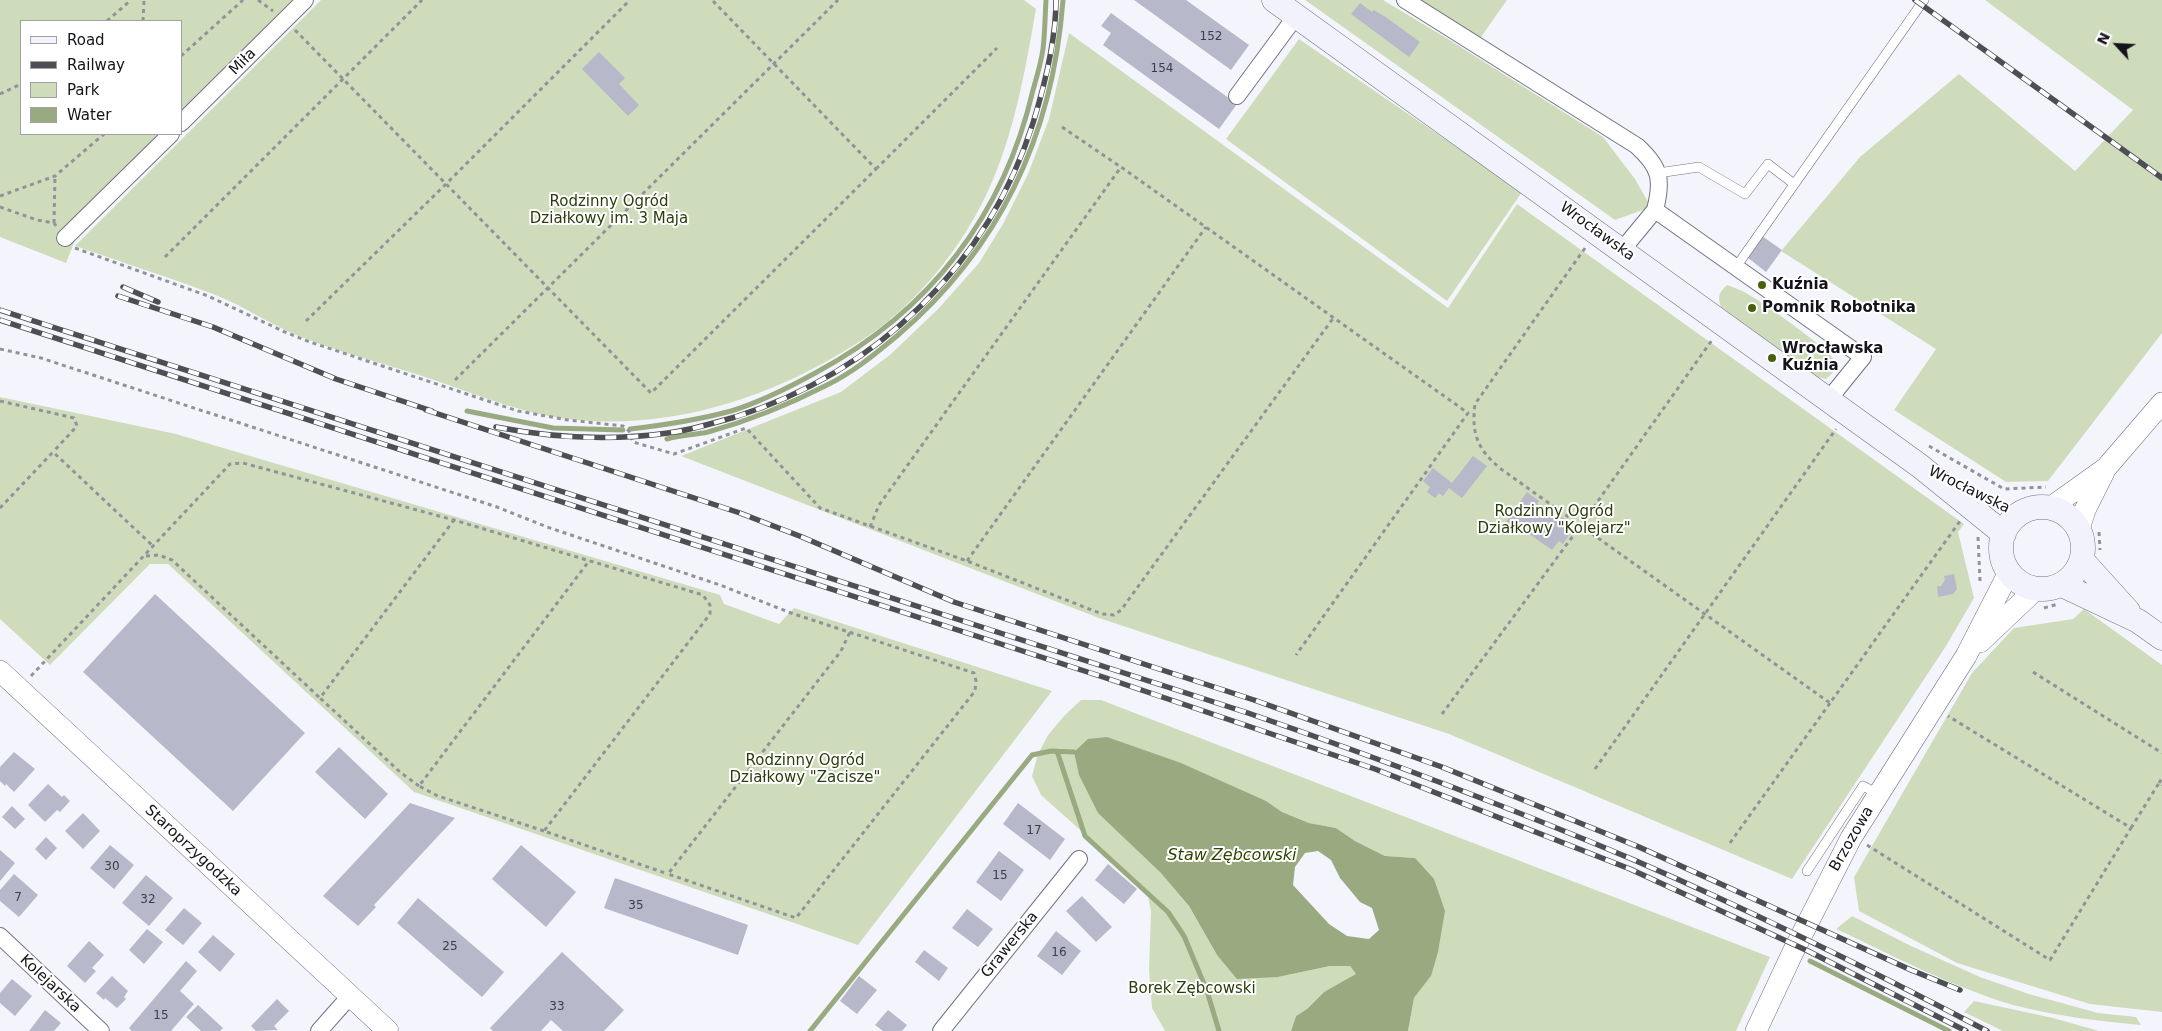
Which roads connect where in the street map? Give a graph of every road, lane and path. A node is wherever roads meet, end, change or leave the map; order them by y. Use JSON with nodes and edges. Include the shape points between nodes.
{"nodes":[{"id":1,"x":131,"y":0,"type":"edge"},
{"id":2,"x":144,"y":0,"type":"edge"},
{"id":3,"x":242,"y":0,"type":"edge"},
{"id":4,"x":305,"y":0,"type":"edge"},
{"id":5,"x":422,"y":0,"type":"edge"},
{"id":6,"x":630,"y":0,"type":"edge"},
{"id":7,"x":712,"y":0,"type":"edge"},
{"id":8,"x":838,"y":0,"type":"edge"},
{"id":9,"x":1274,"y":0,"type":"edge"},
{"id":10,"x":1405,"y":0,"type":"edge"},
{"id":11,"x":1924,"y":0,"type":"edge"},
{"id":12,"x":1296,"y":16,"type":"junction"},
{"id":13,"x":108,"y":20,"type":"edge"},
{"id":14,"x":143,"y":20,"type":"edge"},
{"id":15,"x":292,"y":28,"type":"dead end"},
{"id":16,"x":997,"y":48,"type":"dead end"},
{"id":17,"x":182,"y":55,"type":"edge"},
{"id":18,"x":774,"y":64,"type":"junction"},
{"id":19,"x":342,"y":78,"type":"junction"},
{"id":20,"x":20,"y":84,"type":"edge"},
{"id":21,"x":0,"y":94,"type":"edge"},
{"id":22,"x":1237,"y":96,"type":"dead end"},
{"id":23,"x":182,"y":122,"type":"edge"},
{"id":24,"x":1062,"y":128,"type":"dead end"},
{"id":25,"x":103,"y":135,"type":"edge"},
{"id":26,"x":170,"y":135,"type":"edge"},
{"id":27,"x":1121,"y":167,"type":"junction"},
{"id":28,"x":876,"y":169,"type":"junction"},
{"id":29,"x":1658,"y":174,"type":"junction"},
{"id":30,"x":56,"y":176,"type":"junction"},
{"id":31,"x":446,"y":184,"type":"junction"},
{"id":32,"x":1794,"y":184,"type":"junction"},
{"id":33,"x":0,"y":196,"type":"edge"},
{"id":34,"x":0,"y":207,"type":"edge"},
{"id":35,"x":1655,"y":210,"type":"junction"},
{"id":36,"x":54,"y":223,"type":"junction"},
{"id":37,"x":1206,"y":227,"type":"junction"},
{"id":38,"x":65,"y":238,"type":"junction"},
{"id":39,"x":1622,"y":250,"type":"junction"},
{"id":40,"x":1582,"y":252,"type":"dead end"},
{"id":41,"x":165,"y":257,"type":"dead end"},
{"id":42,"x":1736,"y":267,"type":"junction"},
{"id":43,"x":547,"y":289,"type":"junction"},
{"id":44,"x":1334,"y":316,"type":"junction"},
{"id":45,"x":306,"y":321,"type":"dead end"},
{"id":46,"x":1710,"y":342,"type":"dead end"},
{"id":47,"x":0,"y":348,"type":"edge"},
{"id":48,"x":455,"y":380,"type":"dead end"},
{"id":49,"x":1829,"y":399,"type":"junction"},
{"id":50,"x":0,"y":401,"type":"edge"},
{"id":51,"x":2162,"y":403,"type":"edge"},
{"id":52,"x":1475,"y":404,"type":"junction"},
{"id":53,"x":1468,"y":413,"type":"junction"},
{"id":54,"x":1834,"y":431,"type":"dead end"},
{"id":55,"x":52,"y":452,"type":"junction"},
{"id":56,"x":1920,"y":466,"type":"junction"},
{"id":57,"x":2106,"y":468,"type":"junction"},
{"id":58,"x":0,"y":508,"type":"edge"},
{"id":59,"x":2050,"y":508,"type":"junction"},
{"id":60,"x":2019,"y":514,"type":"junction"},
{"id":61,"x":1964,"y":517,"type":"dead end"},
{"id":62,"x":454,"y":520,"type":"junction"},
{"id":63,"x":1581,"y":525,"type":"junction"},
{"id":64,"x":870,"y":526,"type":"junction"},
{"id":65,"x":2079,"y":529,"type":"junction"},
{"id":66,"x":2004,"y":534,"type":"junction"},
{"id":67,"x":1978,"y":536,"type":"dead end"},
{"id":68,"x":154,"y":547,"type":"junction"},
{"id":69,"x":146,"y":556,"type":"junction"},
{"id":70,"x":2082,"y":560,"type":"junction"},
{"id":71,"x":589,"y":561,"type":"junction"},
{"id":72,"x":967,"y":561,"type":"junction"},
{"id":73,"x":2009,"y":572,"type":"junction"},
{"id":74,"x":1980,"y":581,"type":"dead end"},
{"id":75,"x":2062,"y":585,"type":"junction"},
{"id":76,"x":2036,"y":589,"type":"junction"},
{"id":77,"x":1704,"y":614,"type":"junction"},
{"id":78,"x":2138,"y":621,"type":"junction"},
{"id":79,"x":850,"y":632,"type":"junction"},
{"id":80,"x":2162,"y":638,"type":"edge"},
{"id":81,"x":1296,"y":655,"type":"dead end"},
{"id":82,"x":1966,"y":656,"type":"junction"},
{"id":83,"x":45,"y":661,"type":"dead end"},
{"id":84,"x":0,"y":671,"type":"edge"},
{"id":85,"x":2033,"y":672,"type":"dead end"},
{"id":86,"x":320,"y":698,"type":"junction"},
{"id":87,"x":1830,"y":703,"type":"junction"},
{"id":88,"x":1442,"y":714,"type":"dead end"},
{"id":89,"x":1949,"y":716,"type":"dead end"},
{"id":90,"x":2162,"y":753,"type":"edge"},
{"id":91,"x":1595,"y":769,"type":"dead end"},
{"id":92,"x":2162,"y":778,"type":"edge"},
{"id":93,"x":2161,"y":784,"type":"edge"},
{"id":94,"x":418,"y":786,"type":"junction"},
{"id":95,"x":1878,"y":794,"type":"junction"},
{"id":96,"x":2131,"y":828,"type":"junction"},
{"id":97,"x":544,"y":832,"type":"junction"},
{"id":98,"x":1730,"y":843,"type":"dead end"},
{"id":99,"x":1870,"y":848,"type":"dead end"},
{"id":100,"x":1079,"y":859,"type":"dead end"},
{"id":101,"x":1807,"y":871,"type":"dead end"},
{"id":102,"x":668,"y":874,"type":"junction"},
{"id":103,"x":0,"y":936,"type":"edge"},
{"id":104,"x":350,"y":996,"type":"junction"},
{"id":105,"x":101,"y":1031,"type":"edge"},
{"id":106,"x":319,"y":1031,"type":"edge"},
{"id":107,"x":388,"y":1031,"type":"edge"},
{"id":108,"x":941,"y":1031,"type":"edge"},
{"id":109,"x":1756,"y":1031,"type":"edge"}],
"edges":[{"from":1,"to":13,"type":"path"},
{"from":2,"to":14,"type":"path"},
{"from":3,"to":17,"type":"path"},
{"from":4,"to":23,"type":"street","name":"Miła"},
{"from":5,"to":19,"type":"path"},
{"from":6,"to":31,"type":"path"},
{"from":7,"to":18,"type":"path"},
{"from":8,"to":18,"type":"path"},
{"from":9,"to":12,"type":"main road","name":"Wrocławska"},
{"from":10,"to":29,"type":"street","via":[[1637,146],[1650,158]]},
{"from":11,"to":32,"type":"lane"},
{"from":12,"to":22,"type":"street"},
{"from":12,"to":39,"type":"main road","name":"Wrocławska"},
{"from":15,"to":19,"type":"path"},
{"from":16,"to":28,"type":"path"},
{"from":18,"to":28,"type":"path"},
{"from":18,"to":43,"type":"path"},
{"from":19,"to":31,"type":"path"},
{"from":19,"to":41,"type":"path"},
{"from":20,"to":21,"type":"path"},
{"from":24,"to":27,"type":"path"},
{"from":25,"to":30,"type":"path"},
{"from":26,"to":38,"type":"street"},
{"from":27,"to":37,"type":"path"},
{"from":27,"to":64,"type":"path","via":[[879,505]]},
{"from":28,"to":43,"type":"path","via":[[651,393]]},
{"from":29,"to":32,"type":"lane","via":[[1699,167],[1745,194],[1768,164]]},
{"from":29,"to":35,"type":"street"},
{"from":30,"to":33,"type":"path"},
{"from":30,"to":36,"type":"path"},
{"from":31,"to":43,"type":"path"},
{"from":31,"to":45,"type":"path"},
{"from":32,"to":42,"type":"lane"},
{"from":34,"to":36,"type":"path"},
{"from":35,"to":39,"type":"street"},
{"from":35,"to":42,"type":"street"},
{"from":36,"to":38,"type":"path"},
{"from":37,"to":44,"type":"path"},
{"from":37,"to":72,"type":"path"},
{"from":38,"to":64,"type":"path","via":[[74,248],[208,296],[310,342],[518,411],[623,426],[629,430],[633,442],[674,454],[746,428],[820,508]]},
{"from":39,"to":49,"type":"main road","name":"Wrocławska"},
{"from":40,"to":52,"type":"path"},
{"from":42,"to":49,"type":"street","via":[[1863,357]]},
{"from":43,"to":48,"type":"path"},
{"from":44,"to":53,"type":"path"},
{"from":44,"to":72,"type":"path","via":[[1121,610],[1114,615],[1102,614]]},
{"from":46,"to":63,"type":"path"},
{"from":47,"to":79,"type":"path","via":[[41,358],[497,507]]},
{"from":49,"to":56,"type":"main road","name":"Wrocławska"},
{"from":50,"to":55,"type":"path","via":[[74,418],[77,426]]},
{"from":51,"to":57,"type":"street"},
{"from":52,"to":53,"type":"path"},
{"from":52,"to":63,"type":"path","via":[[1472,420],[1477,440],[1487,457]]},
{"from":53,"to":81,"type":"path"},
{"from":54,"to":77,"type":"path"},
{"from":55,"to":58,"type":"path"},
{"from":55,"to":68,"type":"path"},
{"from":56,"to":60,"type":"main road","name":"Wrocławska"},
{"from":56,"to":66,"type":"main road","name":"Wrocławska"},
{"from":57,"to":59,"type":"street"},
{"from":57,"to":65,"type":"street"},
{"from":59,"to":60,"type":"main road","via":[[2029,509]]},
{"from":59,"to":65,"type":"main road","via":[[2072,519]]},
{"from":60,"to":66,"type":"main road"},
{"from":61,"to":87,"type":"path"},
{"from":62,"to":68,"type":"path","via":[[243,463],[230,464]]},
{"from":62,"to":71,"type":"path"},
{"from":62,"to":86,"type":"path"},
{"from":63,"to":77,"type":"path"},
{"from":63,"to":88,"type":"path"},
{"from":64,"to":72,"type":"path"},
{"from":65,"to":70,"type":"main road","via":[[2083,544]]},
{"from":66,"to":73,"type":"main road","via":[[2001,547]]},
{"from":67,"to":74,"type":"path"},
{"from":68,"to":69,"type":"path"},
{"from":69,"to":83,"type":"path"},
{"from":69,"to":86,"type":"path","via":[[159,555],[172,560]]},
{"from":70,"to":75,"type":"main road","via":[[2078,570]]},
{"from":70,"to":78,"type":"main road"},
{"from":71,"to":94,"type":"path"},
{"from":71,"to":97,"type":"path","via":[[704,595],[710,605],[710,614]]},
{"from":73,"to":76,"type":"main road","via":[[2021,583]]},
{"from":73,"to":82,"type":"street","name":"Brzozowa"},
{"from":75,"to":76,"type":"main road"},
{"from":75,"to":78,"type":"main road"},
{"from":76,"to":82,"type":"street","name":"Brzozowa"},
{"from":77,"to":87,"type":"path"},
{"from":77,"to":91,"type":"path"},
{"from":78,"to":80,"type":"main road"},
{"from":79,"to":102,"type":"path","via":[[841,651]]},
{"from":79,"to":102,"type":"path","via":[[974,673],[975,691],[796,918]]},
{"from":82,"to":95,"type":"street","name":"Brzozowa"},
{"from":84,"to":104,"type":"street","name":"Staroprzygodzka"},
{"from":85,"to":90,"type":"path"},
{"from":86,"to":94,"type":"path"},
{"from":87,"to":98,"type":"path"},
{"from":89,"to":96,"type":"path"},
{"from":92,"to":93,"type":"path"},
{"from":93,"to":96,"type":"path"},
{"from":94,"to":97,"type":"path","via":[[438,796]]},
{"from":95,"to":101,"type":"lane","via":[[1863,786]]},
{"from":95,"to":109,"type":"street","name":"Brzozowa","via":[[1832,873]]},
{"from":96,"to":99,"type":"path","via":[[2050,960]]},
{"from":97,"to":102,"type":"path"},
{"from":100,"to":108,"type":"street","name":"Grawerska"},
{"from":103,"to":105,"type":"street","name":"Kolejarska"},
{"from":104,"to":106,"type":"street"},
{"from":104,"to":107,"type":"street","name":"Staroprzygodzka"}]}
